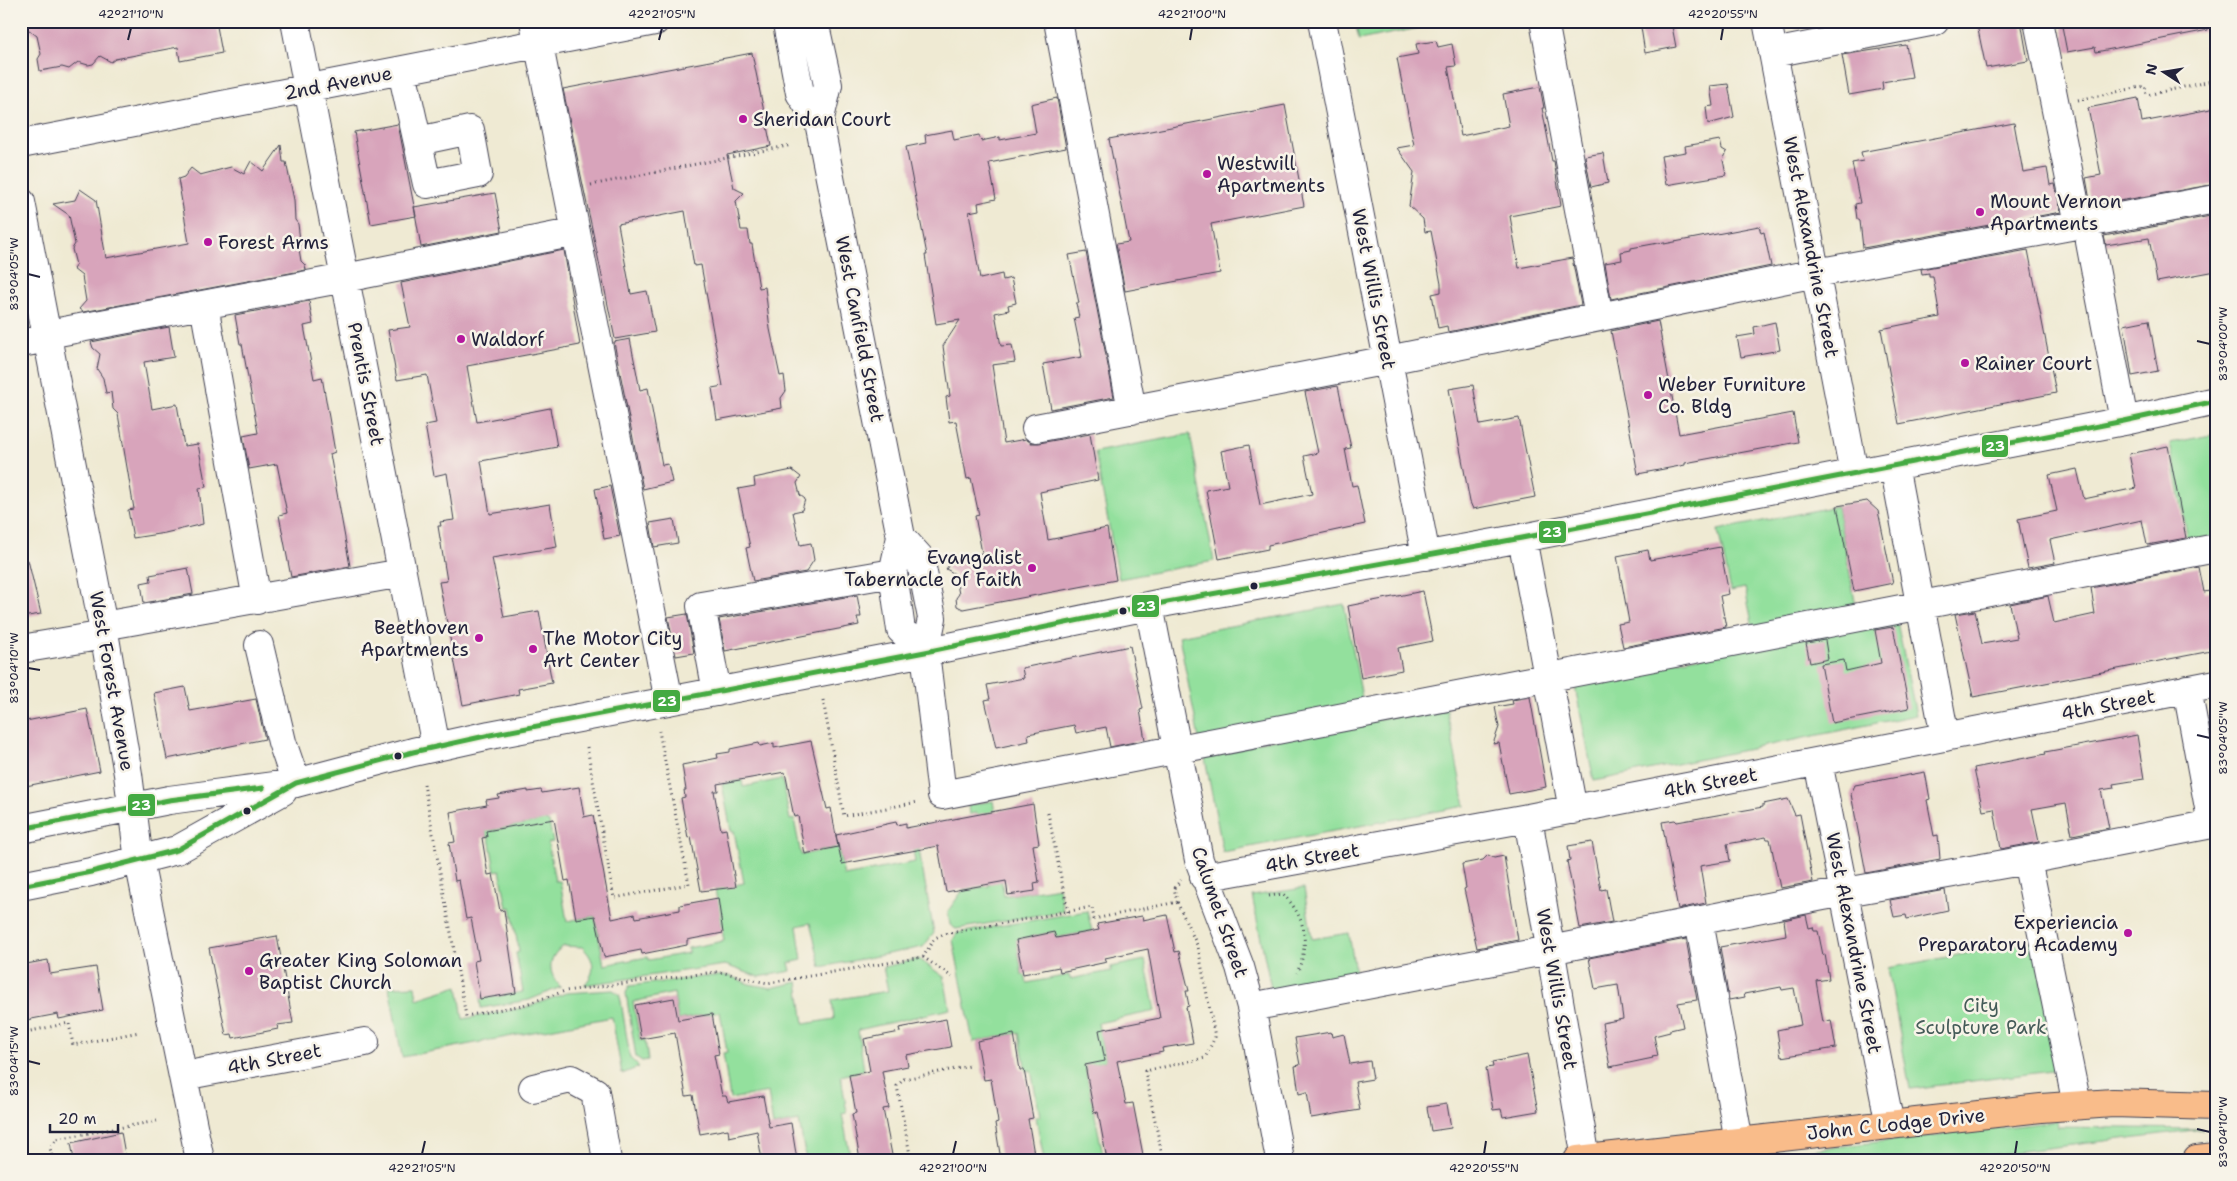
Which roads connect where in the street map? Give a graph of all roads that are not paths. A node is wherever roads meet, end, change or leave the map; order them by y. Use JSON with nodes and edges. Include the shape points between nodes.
{"nodes":[{"id":1,"x":295,"y":21,"type":"edge"},
{"id":2,"x":655,"y":21,"type":"edge"},
{"id":3,"x":789,"y":21,"type":"edge"},
{"id":4,"x":814,"y":21,"type":"edge"},
{"id":5,"x":1058,"y":21,"type":"edge"},
{"id":6,"x":1322,"y":21,"type":"edge"},
{"id":7,"x":1544,"y":21,"type":"edge"},
{"id":8,"x":1767,"y":21,"type":"edge"},
{"id":9,"x":1935,"y":21,"type":"edge"},
{"id":10,"x":2038,"y":21,"type":"edge"},
{"id":11,"x":536,"y":33,"type":"edge"},
{"id":12,"x":1773,"y":53,"type":"junction"},
{"id":13,"x":402,"y":71,"type":"junction"},
{"id":14,"x":308,"y":89,"type":"junction"},
{"id":15,"x":819,"y":122,"type":"junction"},
{"id":16,"x":418,"y":142,"type":"dead end"},
{"id":17,"x":21,"y":144,"type":"edge"},
{"id":18,"x":2216,"y":199,"type":"edge"},
{"id":19,"x":21,"y":202,"type":"edge"},
{"id":20,"x":576,"y":232,"type":"junction"},
{"id":21,"x":2084,"y":233,"type":"junction"},
{"id":22,"x":1816,"y":273,"type":"junction"},
{"id":23,"x":345,"y":278,"type":"junction"},
{"id":24,"x":204,"y":305,"type":"junction"},
{"id":25,"x":1599,"y":317,"type":"junction"},
{"id":26,"x":48,"y":336,"type":"junction"},
{"id":27,"x":21,"y":343,"type":"edge"},
{"id":28,"x":1388,"y":360,"type":"junction"},
{"id":29,"x":2216,"y":401,"type":"edge"},
{"id":30,"x":1132,"y":410,"type":"junction"},
{"id":31,"x":2124,"y":421,"type":"junction"},
{"id":32,"x":1036,"y":428,"type":"dead end"},
{"id":33,"x":1894,"y":465,"type":"junction"},
{"id":34,"x":1854,"y":473,"type":"junction"},
{"id":35,"x":901,"y":537,"type":"junction"},
{"id":36,"x":1522,"y":538,"type":"junction"},
{"id":37,"x":2216,"y":548,"type":"edge"},
{"id":38,"x":1426,"y":556,"type":"junction"},
{"id":39,"x":402,"y":573,"type":"junction"},
{"id":40,"x":893,"y":573,"type":"junction"},
{"id":41,"x":257,"y":600,"type":"junction"},
{"id":42,"x":1149,"y":606,"type":"junction"},
{"id":43,"x":1906,"y":608,"type":"junction"},
{"id":44,"x":104,"y":631,"type":"junction"},
{"id":45,"x":259,"y":645,"type":"dead end"},
{"id":46,"x":21,"y":650,"type":"edge"},
{"id":47,"x":925,"y":652,"type":"junction"},
{"id":48,"x":1548,"y":678,"type":"junction"},
{"id":49,"x":2216,"y":684,"type":"edge"},
{"id":50,"x":2187,"y":689,"type":"junction"},
{"id":51,"x":717,"y":692,"type":"junction"},
{"id":52,"x":669,"y":701,"type":"junction"},
{"id":53,"x":1946,"y":737,"type":"junction"},
{"id":54,"x":436,"y":747,"type":"junction"},
{"id":55,"x":1178,"y":751,"type":"junction"},
{"id":56,"x":1818,"y":762,"type":"junction"},
{"id":57,"x":296,"y":783,"type":"junction"},
{"id":58,"x":133,"y":808,"type":"junction"},
{"id":59,"x":1573,"y":810,"type":"junction"},
{"id":60,"x":1528,"y":818,"type":"junction"},
{"id":61,"x":21,"y":829,"type":"edge"},
{"id":62,"x":2027,"y":860,"type":"junction"},
{"id":63,"x":139,"y":861,"type":"junction"},
{"id":64,"x":1193,"y":878,"type":"junction"},
{"id":65,"x":21,"y":886,"type":"edge"},
{"id":66,"x":1844,"y":892,"type":"junction"},
{"id":67,"x":1699,"y":921,"type":"junction"},
{"id":68,"x":1550,"y":950,"type":"junction"},
{"id":69,"x":1251,"y":1007,"type":"junction"},
{"id":70,"x":365,"y":1042,"type":"dead end"},
{"id":71,"x":183,"y":1076,"type":"junction"},
{"id":72,"x":533,"y":1088,"type":"dead end"},
{"id":73,"x":2077,"y":1106,"type":"junction"},
{"id":74,"x":2216,"y":1106,"type":"edge"},
{"id":75,"x":1890,"y":1125,"type":"junction"},
{"id":76,"x":1739,"y":1142,"type":"junction"},
{"id":77,"x":2216,"y":1158,"type":"edge"},
{"id":78,"x":1582,"y":1159,"type":"edge"},
{"id":79,"x":200,"y":1160,"type":"edge"},
{"id":80,"x":607,"y":1160,"type":"edge"},
{"id":81,"x":1280,"y":1160,"type":"edge"},
{"id":82,"x":2197,"y":1160,"type":"edge"}],
"edges":[{"from":1,"to":14,"type":"street","name":"Prentis Street"},
{"from":2,"to":11,"type":"street","name":"2nd Avenue"},
{"from":3,"to":15,"type":"street","name":"West Canfield Street","via":[[800,93]]},
{"from":4,"to":15,"type":"street","name":"West Canfield Street","via":[[828,85]]},
{"from":5,"to":30,"type":"street"},
{"from":6,"to":28,"type":"street","name":"West Willis Street"},
{"from":7,"to":25,"type":"street"},
{"from":8,"to":12,"type":"street","name":"West Alexandrine Street"},
{"from":9,"to":12,"type":"street"},
{"from":10,"to":21,"type":"street"},
{"from":11,"to":13,"type":"street","name":"2nd Avenue"},
{"from":11,"to":20,"type":"street"},
{"from":12,"to":22,"type":"street","name":"West Alexandrine Street"},
{"from":13,"to":14,"type":"street","name":"2nd Avenue"},
{"from":13,"to":16,"type":"street"},
{"from":14,"to":17,"type":"street","name":"2nd Avenue"},
{"from":14,"to":23,"type":"street","name":"Prentis Street"},
{"from":15,"to":35,"type":"street","name":"West Canfield Street"},
{"from":18,"to":21,"type":"street"},
{"from":19,"to":26,"type":"street","name":"West Forest Avenue"},
{"from":20,"to":23,"type":"street"},
{"from":20,"to":52,"type":"street"},
{"from":21,"to":22,"type":"street"},
{"from":21,"to":31,"type":"street"},
{"from":22,"to":25,"type":"street"},
{"from":22,"to":34,"type":"street","name":"West Alexandrine Street"},
{"from":23,"to":24,"type":"street"},
{"from":23,"to":39,"type":"street","name":"Prentis Street"},
{"from":24,"to":26,"type":"street"},
{"from":24,"to":41,"type":"street"},
{"from":25,"to":28,"type":"street"},
{"from":26,"to":27,"type":"street"},
{"from":26,"to":44,"type":"street","name":"West Forest Avenue"},
{"from":28,"to":30,"type":"street"},
{"from":28,"to":38,"type":"street","name":"West Willis Street"},
{"from":29,"to":31,"type":"street"},
{"from":30,"to":32,"type":"street"},
{"from":31,"to":33,"type":"street"},
{"from":33,"to":34,"type":"street"},
{"from":33,"to":43,"type":"street"},
{"from":34,"to":36,"type":"street"},
{"from":35,"to":40,"type":"street","name":"West Canfield Street"},
{"from":35,"to":47,"type":"street","via":[[920,558],[932,621]]},
{"from":36,"to":38,"type":"street"},
{"from":36,"to":48,"type":"street"},
{"from":37,"to":43,"type":"street"},
{"from":38,"to":42,"type":"street"},
{"from":39,"to":41,"type":"street"},
{"from":39,"to":54,"type":"street","name":"Prentis Street"},
{"from":40,"to":47,"type":"street","name":"West Canfield Street","via":[[902,630]]},
{"from":40,"to":51,"type":"street","via":[[701,606]]},
{"from":41,"to":44,"type":"street"},
{"from":42,"to":47,"type":"street"},
{"from":42,"to":55,"type":"street","name":"Calumet Street"},
{"from":43,"to":48,"type":"street"},
{"from":43,"to":53,"type":"street"},
{"from":44,"to":46,"type":"street"},
{"from":44,"to":58,"type":"street","name":"West Forest Avenue"},
{"from":45,"to":57,"type":"street","via":[[282,742]]},
{"from":47,"to":51,"type":"street"},
{"from":47,"to":55,"type":"street","via":[[930,682],[930,798]]},
{"from":48,"to":55,"type":"street"},
{"from":48,"to":59,"type":"street"},
{"from":49,"to":50,"type":"street","name":"4th Street"},
{"from":50,"to":53,"type":"street","name":"4th Street"},
{"from":50,"to":62,"type":"street","via":[[2212,824]]},
{"from":51,"to":52,"type":"street"},
{"from":52,"to":54,"type":"street"},
{"from":53,"to":56,"type":"street","name":"4th Street"},
{"from":54,"to":57,"type":"street"},
{"from":55,"to":64,"type":"street","name":"Calumet Street","via":[[1198,860]]},
{"from":56,"to":59,"type":"street","name":"4th Street"},
{"from":56,"to":66,"type":"street","name":"West Alexandrine Street"},
{"from":57,"to":58,"type":"street","via":[[168,800]]},
{"from":57,"to":63,"type":"street","via":[[177,850]]},
{"from":58,"to":61,"type":"street"},
{"from":58,"to":63,"type":"street","name":"West Forest Avenue"},
{"from":59,"to":60,"type":"street","name":"4th Street"},
{"from":60,"to":64,"type":"street","name":"4th Street"},
{"from":60,"to":68,"type":"street","name":"West Willis Street"},
{"from":62,"to":66,"type":"street"},
{"from":62,"to":73,"type":"street"},
{"from":63,"to":65,"type":"street"},
{"from":63,"to":71,"type":"street","name":"West Forest Avenue"},
{"from":64,"to":69,"type":"street","name":"Calumet Street","via":[[1222,917]]},
{"from":66,"to":67,"type":"street"},
{"from":66,"to":75,"type":"street","name":"West Alexandrine Street"},
{"from":67,"to":68,"type":"street"},
{"from":67,"to":76,"type":"street"},
{"from":68,"to":69,"type":"street"},
{"from":68,"to":78,"type":"street","name":"West Willis Street"},
{"from":69,"to":81,"type":"street","name":"Calumet Street"},
{"from":70,"to":71,"type":"street","name":"4th Street"},
{"from":71,"to":79,"type":"street","name":"West Forest Avenue"},
{"from":72,"to":80,"type":"street","via":[[571,1079],[595,1092]]},
{"from":73,"to":74,"type":"main road","name":"John C Lodge Drive"},
{"from":73,"to":75,"type":"main road","name":"John C Lodge Drive"},
{"from":75,"to":76,"type":"main road","name":"John C Lodge Drive"},
{"from":76,"to":78,"type":"main road","name":"John C Lodge Drive"},
{"from":77,"to":82,"type":"main road"}]}
